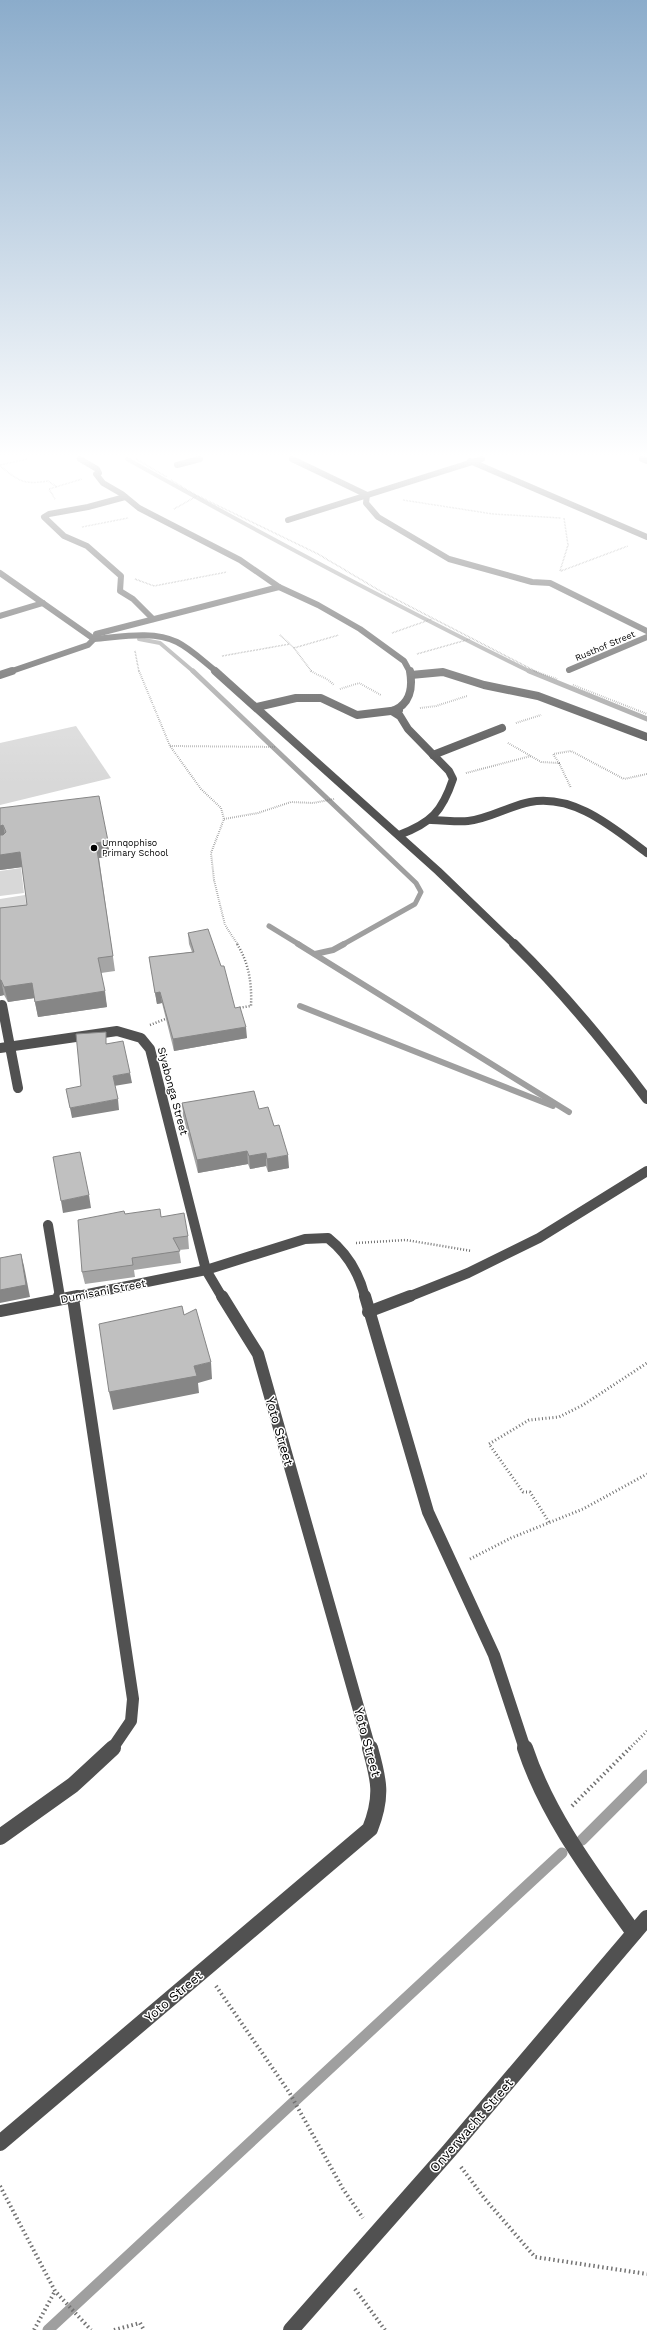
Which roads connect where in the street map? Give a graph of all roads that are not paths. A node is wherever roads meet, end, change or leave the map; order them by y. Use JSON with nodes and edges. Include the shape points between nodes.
{"nodes":[{"id":1,"x":113,"y":568,"type":"edge"},
{"id":2,"x":249,"y":568,"type":"edge"},
{"id":3,"x":480,"y":568,"type":"edge"},
{"id":4,"x":0,"y":573,"type":"edge"},
{"id":5,"x":279,"y":587,"type":"junction"},
{"id":6,"x":43,"y":603,"type":"junction"},
{"id":7,"x":0,"y":616,"type":"edge"},
{"id":8,"x":153,"y":619,"type":"junction"},
{"id":9,"x":647,"y":630,"type":"edge"},
{"id":10,"x":93,"y":637,"type":"junction"},
{"id":11,"x":647,"y":637,"type":"edge"},
{"id":12,"x":569,"y":670,"type":"dead end"},
{"id":13,"x":0,"y":675,"type":"edge"},
{"id":14,"x":411,"y":675,"type":"junction"},
{"id":15,"x":258,"y":707,"type":"junction"},
{"id":16,"x":399,"y":709,"type":"junction"},
{"id":17,"x":502,"y":728,"type":"road end"},
{"id":18,"x":647,"y":737,"type":"edge"},
{"id":19,"x":433,"y":755,"type":"junction"},
{"id":20,"x":430,"y":820,"type":"junction"},
{"id":21,"x":399,"y":835,"type":"junction"},
{"id":22,"x":647,"y":853,"type":"edge"},
{"id":23,"x":2,"y":1005,"type":"dead end"},
{"id":24,"x":10,"y":1047,"type":"junction"},
{"id":25,"x":0,"y":1048,"type":"edge"},
{"id":26,"x":18,"y":1088,"type":"dead end"},
{"id":27,"x":646,"y":1096,"type":"edge"},
{"id":28,"x":647,"y":1171,"type":"edge"},
{"id":29,"x":48,"y":1225,"type":"dead end"},
{"id":30,"x":206,"y":1270,"type":"junction"},
{"id":31,"x":66,"y":1299,"type":"junction"},
{"id":32,"x":0,"y":1311,"type":"edge"},
{"id":33,"x":368,"y":1312,"type":"junction"},
{"id":34,"x":0,"y":1837,"type":"edge"},
{"id":35,"x":647,"y":1918,"type":"edge"},
{"id":36,"x":634,"y":1933,"type":"junction"},
{"id":37,"x":0,"y":2143,"type":"edge"},
{"id":38,"x":291,"y":2330,"type":"edge"}],
"edges":[{"from":1,"to":8,"type":"street","via":[[122,579],[120,590]]},
{"from":2,"to":5,"type":"street"},
{"from":3,"to":9,"type":"street","via":[[532,582],[550,583]]},
{"from":4,"to":6,"type":"street"},
{"from":5,"to":8,"type":"street"},
{"from":5,"to":14,"type":"street","via":[[318,605],[376,639],[404,661]]},
{"from":6,"to":7,"type":"street"},
{"from":6,"to":10,"type":"street"},
{"from":8,"to":10,"type":"street"},
{"from":10,"to":13,"type":"street","via":[[88,645]]},
{"from":10,"to":15,"type":"street","via":[[132,636],[172,640],[202,660]]},
{"from":11,"to":12,"type":"street","name":"Rusthof Street"},
{"from":14,"to":16,"type":"street","via":[[409,697]]},
{"from":14,"to":18,"type":"street","via":[[443,672],[484,685],[538,696]]},
{"from":15,"to":16,"type":"street","via":[[296,698],[321,698],[357,714]]},
{"from":15,"to":21,"type":"street"},
{"from":16,"to":19,"type":"street","via":[[392,711],[400,716],[408,729]]},
{"from":17,"to":19,"type":"street"},
{"from":19,"to":20,"type":"street","via":[[452,776],[446,800]]},
{"from":20,"to":21,"type":"street"},
{"from":20,"to":22,"type":"street","via":[[469,821],[510,808],[548,800],[558,801],[581,808],[602,820]]},
{"from":21,"to":27,"type":"street","via":[[544,973],[582,1014]]},
{"from":23,"to":24,"type":"street"},
{"from":24,"to":25,"type":"street"},
{"from":24,"to":26,"type":"street"},
{"from":24,"to":30,"type":"street","name":"Siyabonga Street","via":[[109,1032],[134,1034],[146,1042],[150,1049]]},
{"from":28,"to":33,"type":"street","via":[[539,1238],[468,1272]]},
{"from":29,"to":31,"type":"street"},
{"from":30,"to":31,"type":"street","name":"Dumisani Street"},
{"from":30,"to":33,"type":"street","name":"Dumisani Street","via":[[305,1239],[328,1238],[338,1246],[360,1278]]},
{"from":30,"to":37,"type":"street","name":"Yoto Street","via":[[258,1354],[379,1781],[377,1814],[370,1829]]},
{"from":31,"to":32,"type":"street","name":"Dumisani Street"},
{"from":31,"to":34,"type":"street","via":[[133,1699],[132,1719],[111,1752],[95,1768]]},
{"from":33,"to":36,"type":"street","via":[[402,1418],[428,1512],[494,1655],[533,1772],[572,1846]]},
{"from":35,"to":36,"type":"street","name":"Onverwacht Street"},
{"from":36,"to":38,"type":"street","name":"Onverwacht Street","via":[[449,2151]]}]}
